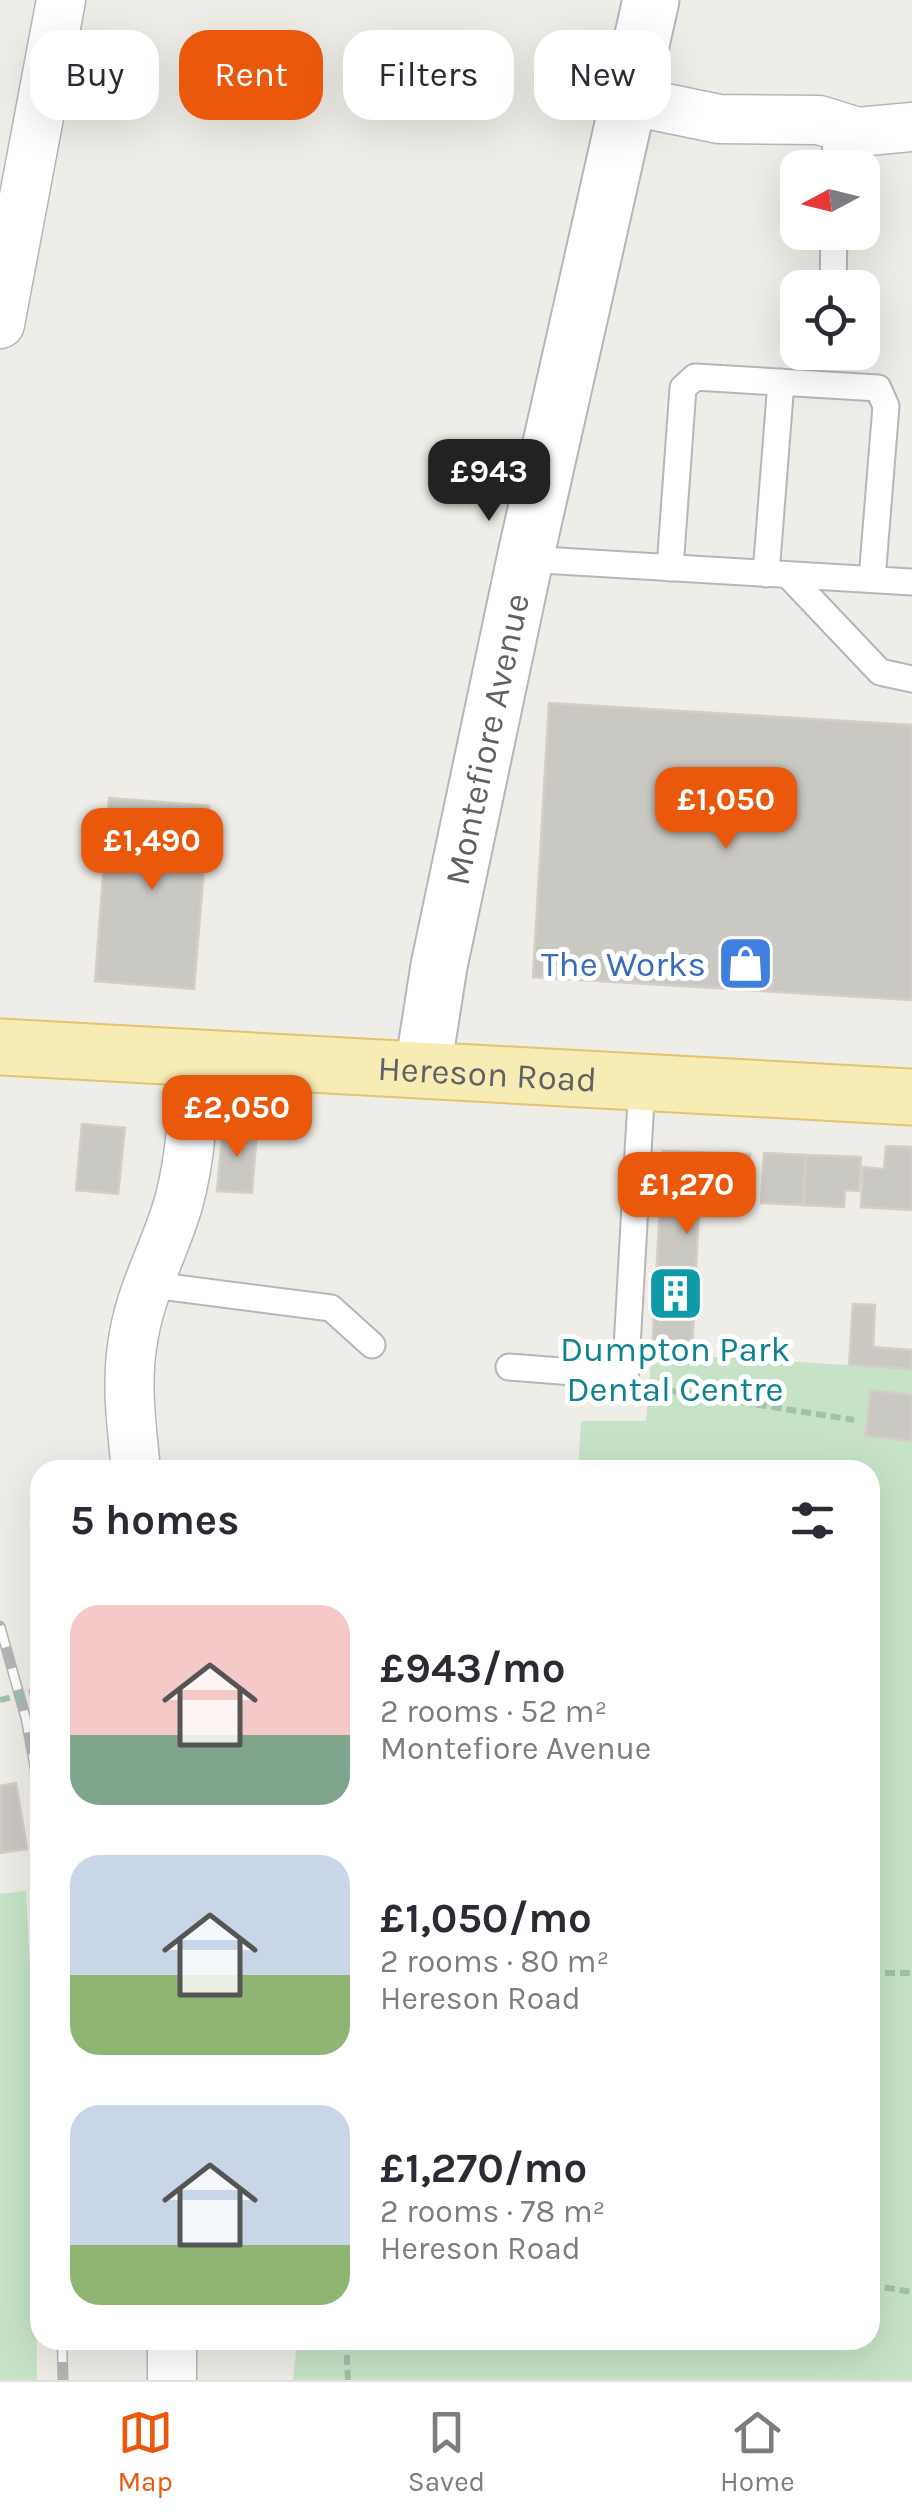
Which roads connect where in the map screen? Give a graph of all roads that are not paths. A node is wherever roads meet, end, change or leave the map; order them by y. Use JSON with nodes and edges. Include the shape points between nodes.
{"nodes":[{"id":1,"x":60,"y":0,"type":"edge"},
{"id":2,"x":652,"y":0,"type":"edge"},
{"id":3,"x":644,"y":30,"type":"edge"},
{"id":4,"x":671,"y":109,"type":"edge"},
{"id":5,"x":623,"y":120,"type":"edge"},
{"id":6,"x":912,"y":127,"type":"edge"},
{"id":7,"x":836,"y":148,"type":"edge"},
{"id":8,"x":0,"y":324,"type":"edge"},
{"id":9,"x":781,"y":382,"type":"junction"},
{"id":10,"x":525,"y":559,"type":"junction"},
{"id":11,"x":670,"y":568,"type":"junction"},
{"id":12,"x":777,"y":574,"type":"junction"},
{"id":13,"x":872,"y":579,"type":"junction"},
{"id":14,"x":912,"y":582,"type":"edge"},
{"id":15,"x":912,"y":678,"type":"edge"},
{"id":16,"x":0,"y":1048,"type":"edge"},
{"id":17,"x":196,"y":1056,"type":"junction"},
{"id":18,"x":422,"y":1068,"type":"junction"},
{"id":19,"x":642,"y":1082,"type":"junction"},
{"id":20,"x":912,"y":1097,"type":"edge"},
{"id":21,"x":145,"y":1284,"type":"junction"},
{"id":22,"x":372,"y":1346,"type":"dead end"},
{"id":23,"x":509,"y":1367,"type":"dead end"},
{"id":24,"x":135,"y":1460,"type":"edge"},
{"id":25,"x":172,"y":2350,"type":"edge"},
{"id":26,"x":172,"y":2380,"type":"edge"}],
"edges":[{"from":1,"to":8,"type":"street"},
{"from":2,"to":3,"type":"street","name":"Montefiore Avenue"},
{"from":4,"to":7,"type":"street","via":[[719,119],[819,120]]},
{"from":5,"to":10,"type":"street","name":"Montefiore Avenue"},
{"from":6,"to":7,"type":"street","via":[[858,132]]},
{"from":9,"to":11,"type":"lane","via":[[695,377],[684,388]]},
{"from":9,"to":12,"type":"lane"},
{"from":9,"to":13,"type":"lane","via":[[878,388],[886,406]]},
{"from":10,"to":11,"type":"lane"},
{"from":10,"to":18,"type":"street","name":"Montefiore Avenue"},
{"from":11,"to":12,"type":"lane"},
{"from":12,"to":13,"type":"lane"},
{"from":12,"to":15,"type":"lane","via":[[880,672]]},
{"from":13,"to":14,"type":"lane"},
{"from":16,"to":17,"type":"main road","name":"Hereson Road"},
{"from":17,"to":18,"type":"main road","name":"Hereson Road"},
{"from":17,"to":21,"type":"street","via":[[192,1134],[178,1204]]},
{"from":18,"to":19,"type":"main road","name":"Hereson Road"},
{"from":19,"to":20,"type":"main road","name":"Hereson Road"},
{"from":19,"to":23,"type":"lane","via":[[625,1380]]},
{"from":21,"to":22,"type":"lane","via":[[331,1308]]},
{"from":21,"to":24,"type":"street","via":[[131,1349]]},
{"from":25,"to":26,"type":"street"}]}
